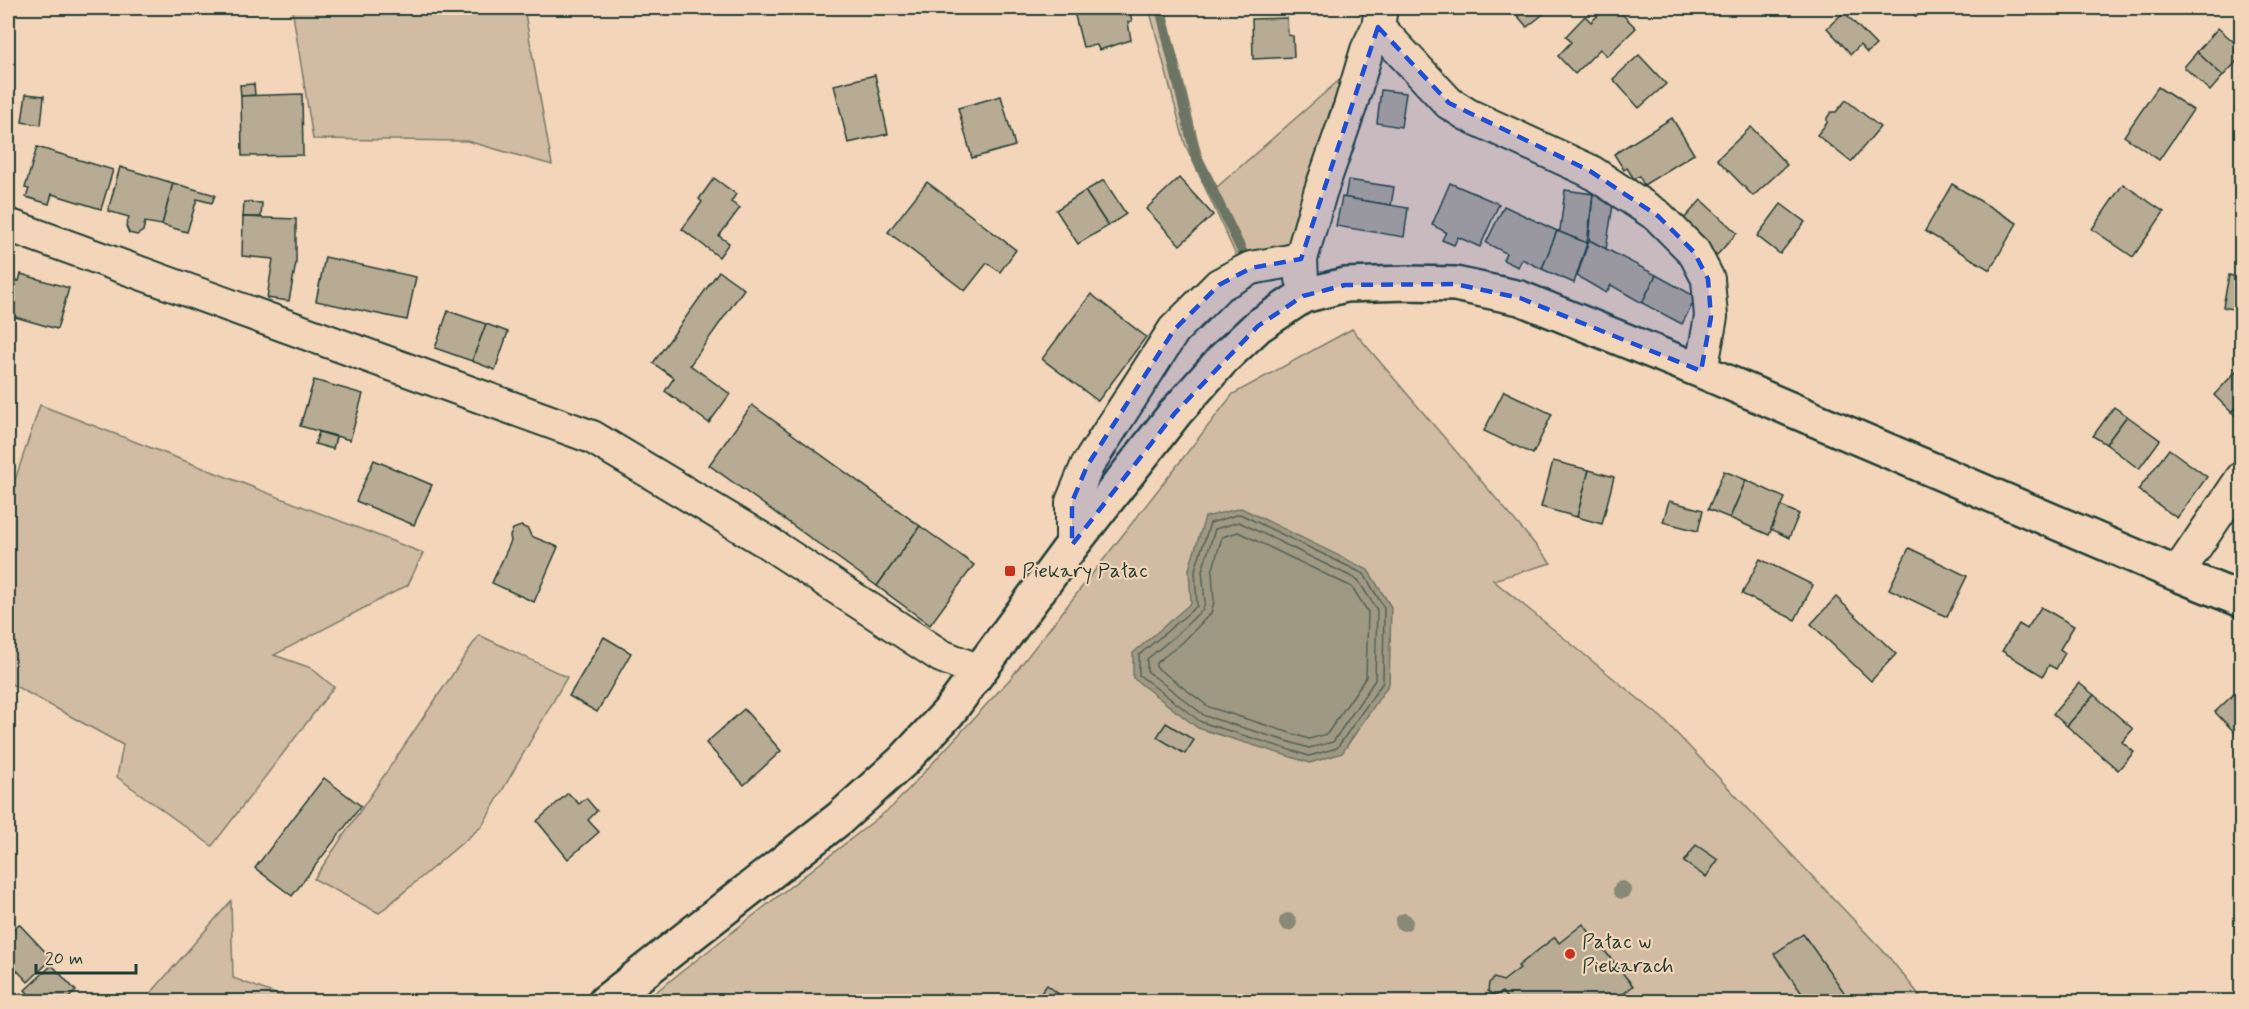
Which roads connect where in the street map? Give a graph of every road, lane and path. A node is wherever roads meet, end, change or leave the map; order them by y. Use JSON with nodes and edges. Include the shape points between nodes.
{"nodes":[{"id":1,"x":1380,"y":17,"type":"edge"},
{"id":2,"x":8,"y":225,"type":"edge"},
{"id":3,"x":1301,"y":259,"type":"junction"},
{"id":4,"x":1303,"y":296,"type":"junction"},
{"id":5,"x":1701,"y":371,"type":"junction"},
{"id":6,"x":2241,"y":478,"type":"edge"},
{"id":7,"x":1072,"y":545,"type":"junction"},
{"id":8,"x":2177,"y":574,"type":"junction"},
{"id":9,"x":2241,"y":600,"type":"edge"},
{"id":10,"x":979,"y":671,"type":"junction"},
{"id":11,"x":605,"y":1002,"type":"edge"}],
"edges":[{"from":1,"to":3,"type":"street"},
{"from":1,"to":5,"type":"street","via":[[1449,103],[1468,116],[1590,171],[1658,216],[1694,252],[1708,279],[1711,316]]},
{"from":2,"to":10,"type":"street","via":[[592,437],[767,542],[941,656]]},
{"from":3,"to":4,"type":"street"},
{"from":3,"to":7,"type":"street","via":[[1251,268],[1219,285],[1174,330],[1087,466],[1072,502]]},
{"from":4,"to":5,"type":"street","via":[[1346,285],[1455,284],[1520,298]]},
{"from":4,"to":7,"type":"street","via":[[1258,326],[1223,359],[1175,413]]},
{"from":5,"to":8,"type":"street"},
{"from":6,"to":8,"type":"street"},
{"from":7,"to":10,"type":"street"},
{"from":8,"to":9,"type":"street"},
{"from":10,"to":11,"type":"street","via":[[940,723],[840,818]]}]}
